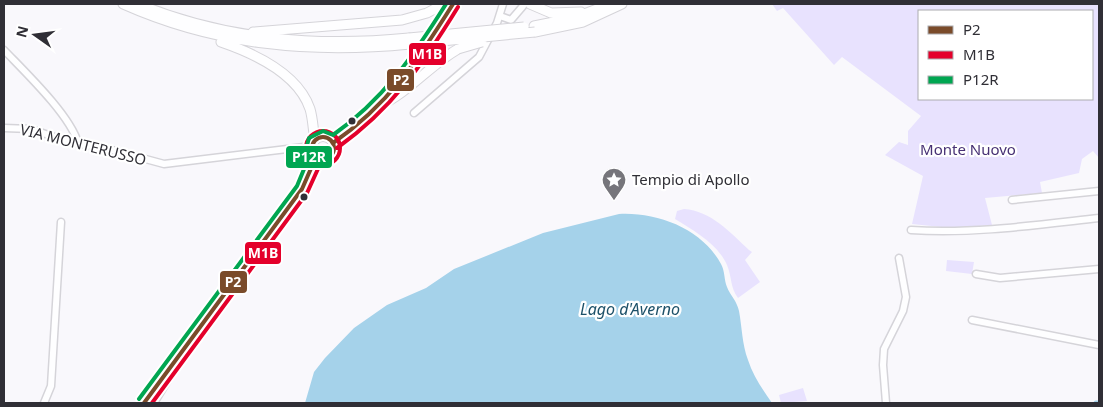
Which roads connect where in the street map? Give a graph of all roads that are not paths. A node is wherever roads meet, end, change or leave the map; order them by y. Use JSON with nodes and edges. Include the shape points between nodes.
{"nodes":[{"id":1,"x":123,"y":4,"type":"edge"},
{"id":2,"x":138,"y":4,"type":"edge"},
{"id":3,"x":444,"y":4,"type":"edge"},
{"id":4,"x":453,"y":4,"type":"edge"},
{"id":5,"x":503,"y":4,"type":"edge"},
{"id":6,"x":610,"y":4,"type":"edge"},
{"id":7,"x":622,"y":4,"type":"edge"},
{"id":8,"x":527,"y":5,"type":"edge"},
{"id":9,"x":593,"y":12,"type":"junction"},
{"id":10,"x":500,"y":16,"type":"junction"},
{"id":11,"x":535,"y":29,"type":"junction"},
{"id":12,"x":208,"y":34,"type":"junction"},
{"id":13,"x":242,"y":34,"type":"junction"},
{"id":14,"x":470,"y":35,"type":"junction"},
{"id":15,"x":502,"y":35,"type":"junction"},
{"id":16,"x":410,"y":41,"type":"junction"},
{"id":17,"x":4,"y":50,"type":"edge"},
{"id":18,"x":379,"y":106,"type":"junction"},
{"id":19,"x":414,"y":113,"type":"dead end"},
{"id":20,"x":4,"y":128,"type":"edge"},
{"id":21,"x":78,"y":143,"type":"junction"},
{"id":22,"x":314,"y":143,"type":"junction"},
{"id":23,"x":333,"y":143,"type":"junction"},
{"id":24,"x":316,"y":157,"type":"junction"},
{"id":25,"x":1099,"y":191,"type":"edge"},
{"id":26,"x":1012,"y":200,"type":"dead end"},
{"id":27,"x":1099,"y":218,"type":"edge"},
{"id":28,"x":62,"y":222,"type":"dead end"},
{"id":29,"x":911,"y":230,"type":"dead end"},
{"id":30,"x":899,"y":258,"type":"dead end"},
{"id":31,"x":1099,"y":269,"type":"edge"},
{"id":32,"x":976,"y":274,"type":"dead end"},
{"id":33,"x":972,"y":320,"type":"dead end"},
{"id":34,"x":1099,"y":345,"type":"edge"},
{"id":35,"x":174,"y":360,"type":"junction"},
{"id":36,"x":44,"y":403,"type":"edge"},
{"id":37,"x":144,"y":403,"type":"edge"},
{"id":38,"x":154,"y":403,"type":"edge"},
{"id":39,"x":886,"y":403,"type":"edge"}],
"edges":[{"from":1,"to":12,"type":"highway"},
{"from":2,"to":13,"type":"highway","via":[[190,22]]},
{"from":3,"to":13,"type":"highway","via":[[402,20]]},
{"from":4,"to":18,"type":"main road","via":[[409,74]]},
{"from":5,"to":10,"type":"street"},
{"from":6,"to":9,"type":"highway"},
{"from":7,"to":11,"type":"highway","via":[[583,22]]},
{"from":8,"to":9,"type":"highway","via":[[557,14]]},
{"from":8,"to":10,"type":"street","via":[[511,20]]},
{"from":9,"to":11,"type":"highway"},
{"from":10,"to":19,"type":"street","via":[[479,56]]},
{"from":11,"to":14,"type":"highway","bridge":true},
{"from":11,"to":15,"type":"highway","bridge":true},
{"from":12,"to":16,"type":"highway","via":[[307,48],[356,49]]},
{"from":12,"to":22,"type":"highway","via":[[259,57],[283,74],[308,104]]},
{"from":13,"to":16,"type":"highway","via":[[320,42]]},
{"from":14,"to":15,"type":"highway","bridge":true},
{"from":14,"to":16,"type":"highway","bridge":true},
{"from":15,"to":18,"type":"highway","bridge":true,"via":[[458,50]]},
{"from":17,"to":21,"type":"street","via":[[58,111],[76,134]]},
{"from":18,"to":23,"type":"main road"},
{"from":20,"to":21,"type":"street","name":"VIA MONTERUSSO","via":[[31,129]]},
{"from":21,"to":22,"type":"street","name":"VIA MONTERUSSO","via":[[164,164]]},
{"from":22,"to":23,"type":"main road","via":[[327,137]]},
{"from":22,"to":24,"type":"main road"},
{"from":23,"to":24,"type":"main road","via":[[334,152],[330,157]]},
{"from":24,"to":35,"type":"main road","via":[[302,189]]},
{"from":25,"to":26,"type":"street"},
{"from":27,"to":29,"type":"street","via":[[996,230]]},
{"from":28,"to":36,"type":"street","via":[[50,386]]},
{"from":30,"to":39,"type":"street","via":[[906,297],[903,311],[884,349]]},
{"from":31,"to":32,"type":"street","via":[[1000,278]]},
{"from":33,"to":34,"type":"street"},
{"from":35,"to":37,"type":"main road"},
{"from":35,"to":38,"type":"street","via":[[173,372]]}]}
